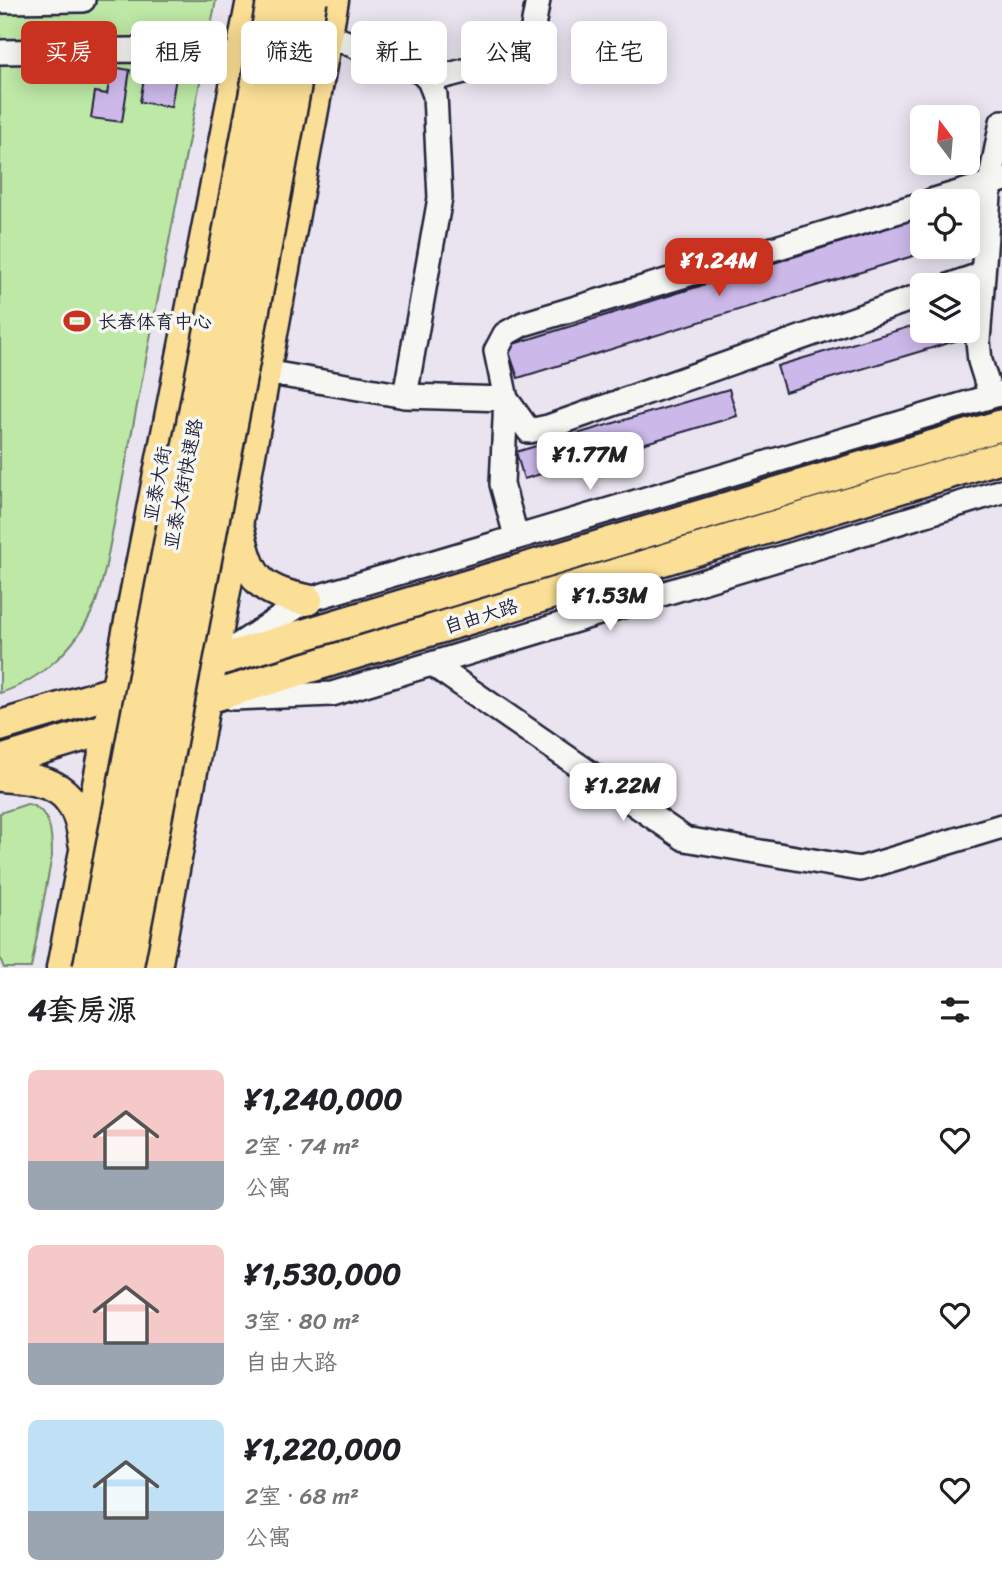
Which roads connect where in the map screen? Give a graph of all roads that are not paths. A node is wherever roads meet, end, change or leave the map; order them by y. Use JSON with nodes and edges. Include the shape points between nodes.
{"nodes":[{"id":1,"x":83,"y":0,"type":"edge"},
{"id":2,"x":252,"y":0,"type":"edge"},
{"id":3,"x":275,"y":0,"type":"edge"},
{"id":4,"x":309,"y":0,"type":"edge"},
{"id":5,"x":333,"y":0,"type":"edge"},
{"id":6,"x":538,"y":0,"type":"edge"},
{"id":7,"x":0,"y":1,"type":"edge"},
{"id":8,"x":248,"y":21,"type":"edge"},
{"id":9,"x":329,"y":21,"type":"edge"},
{"id":10,"x":0,"y":52,"type":"edge"},
{"id":11,"x":241,"y":56,"type":"joint"},
{"id":12,"x":447,"y":75,"type":"edge"},
{"id":13,"x":318,"y":84,"type":"edge"},
{"id":14,"x":431,"y":84,"type":"edge"},
{"id":15,"x":1002,"y":122,"type":"edge"},
{"id":16,"x":996,"y":181,"type":"edge"},
{"id":17,"x":970,"y":189,"type":"edge"},
{"id":18,"x":910,"y":208,"type":"edge"},
{"id":19,"x":982,"y":275,"type":"joint"},
{"id":20,"x":910,"y":299,"type":"edge"},
{"id":21,"x":265,"y":372,"type":"junction"},
{"id":22,"x":997,"y":395,"type":"edge"},
{"id":23,"x":405,"y":396,"type":"junction"},
{"id":24,"x":506,"y":399,"type":"junction"},
{"id":25,"x":1002,"y":425,"type":"edge"},
{"id":26,"x":1002,"y":457,"type":"edge"},
{"id":27,"x":1002,"y":491,"type":"edge"},
{"id":28,"x":237,"y":522,"type":"junction"},
{"id":29,"x":516,"y":536,"type":"junction"},
{"id":30,"x":307,"y":600,"type":"junction"},
{"id":31,"x":212,"y":663,"type":"junction"},
{"id":32,"x":432,"y":664,"type":"junction"},
{"id":33,"x":116,"y":691,"type":"junction"},
{"id":34,"x":205,"y":699,"type":"junction"},
{"id":35,"x":0,"y":726,"type":"edge"},
{"id":36,"x":109,"y":729,"type":"junction"},
{"id":37,"x":0,"y":761,"type":"edge"},
{"id":38,"x":0,"y":776,"type":"edge"},
{"id":39,"x":1002,"y":826,"type":"edge"},
{"id":40,"x":85,"y":853,"type":"junction"},
{"id":41,"x":62,"y":968,"type":"edge"},
{"id":42,"x":91,"y":968,"type":"edge"},
{"id":43,"x":125,"y":968,"type":"edge"},
{"id":44,"x":156,"y":968,"type":"edge"}],
"edges":[{"from":1,"to":7,"type":"street"},
{"from":2,"to":8,"type":"main road","name":"亚泰大街"},
{"from":3,"to":42,"type":"highway","name":"亚泰大街快速路","bridge":true},
{"from":4,"to":43,"type":"highway","name":"亚泰大街快速路","bridge":true},
{"from":5,"to":9,"type":"main road"},
{"from":6,"to":12,"type":"street","via":[[530,43],[515,58]]},
{"from":10,"to":11,"type":"street","via":[[130,50]]},
{"from":11,"to":33,"type":"main road","name":"亚泰大街"},
{"from":13,"to":21,"type":"main road"},
{"from":14,"to":23,"type":"street","via":[[440,198]]},
{"from":15,"to":16,"type":"street"},
{"from":16,"to":17,"type":"street"},
{"from":16,"to":19,"type":"street"},
{"from":18,"to":24,"type":"street","via":[[523,324],[505,334],[495,351]]},
{"from":19,"to":22,"type":"street","via":[[980,361]]},
{"from":20,"to":24,"type":"street","via":[[548,427],[528,431]]},
{"from":21,"to":23,"type":"street"},
{"from":21,"to":28,"type":"main road"},
{"from":22,"to":29,"type":"street"},
{"from":23,"to":24,"type":"street"},
{"from":24,"to":29,"type":"street","via":[[502,484]]},
{"from":25,"to":31,"type":"main road","name":"自由大路"},
{"from":26,"to":34,"type":"main road","name":"自由大路"},
{"from":27,"to":32,"type":"street"},
{"from":28,"to":30,"type":"main road","via":[[253,573],[274,592]]},
{"from":28,"to":31,"type":"main road"},
{"from":29,"to":30,"type":"street"},
{"from":30,"to":31,"type":"street"},
{"from":31,"to":33,"type":"main road","name":"自由大路"},
{"from":31,"to":34,"type":"main road"},
{"from":32,"to":34,"type":"street","via":[[332,694]]},
{"from":32,"to":39,"type":"street","via":[[685,839],[860,869]]},
{"from":33,"to":35,"type":"main road","name":"自由大路"},
{"from":33,"to":36,"type":"main road","name":"亚泰大街"},
{"from":34,"to":36,"type":"main road","name":"自由大路"},
{"from":34,"to":44,"type":"main road"},
{"from":36,"to":37,"type":"main road","name":"自由大路"},
{"from":36,"to":40,"type":"main road","name":"亚泰大街"},
{"from":38,"to":40,"type":"main road","via":[[40,780],[66,794],[82,827]]},
{"from":40,"to":41,"type":"main road","name":"亚泰大街"}]}
